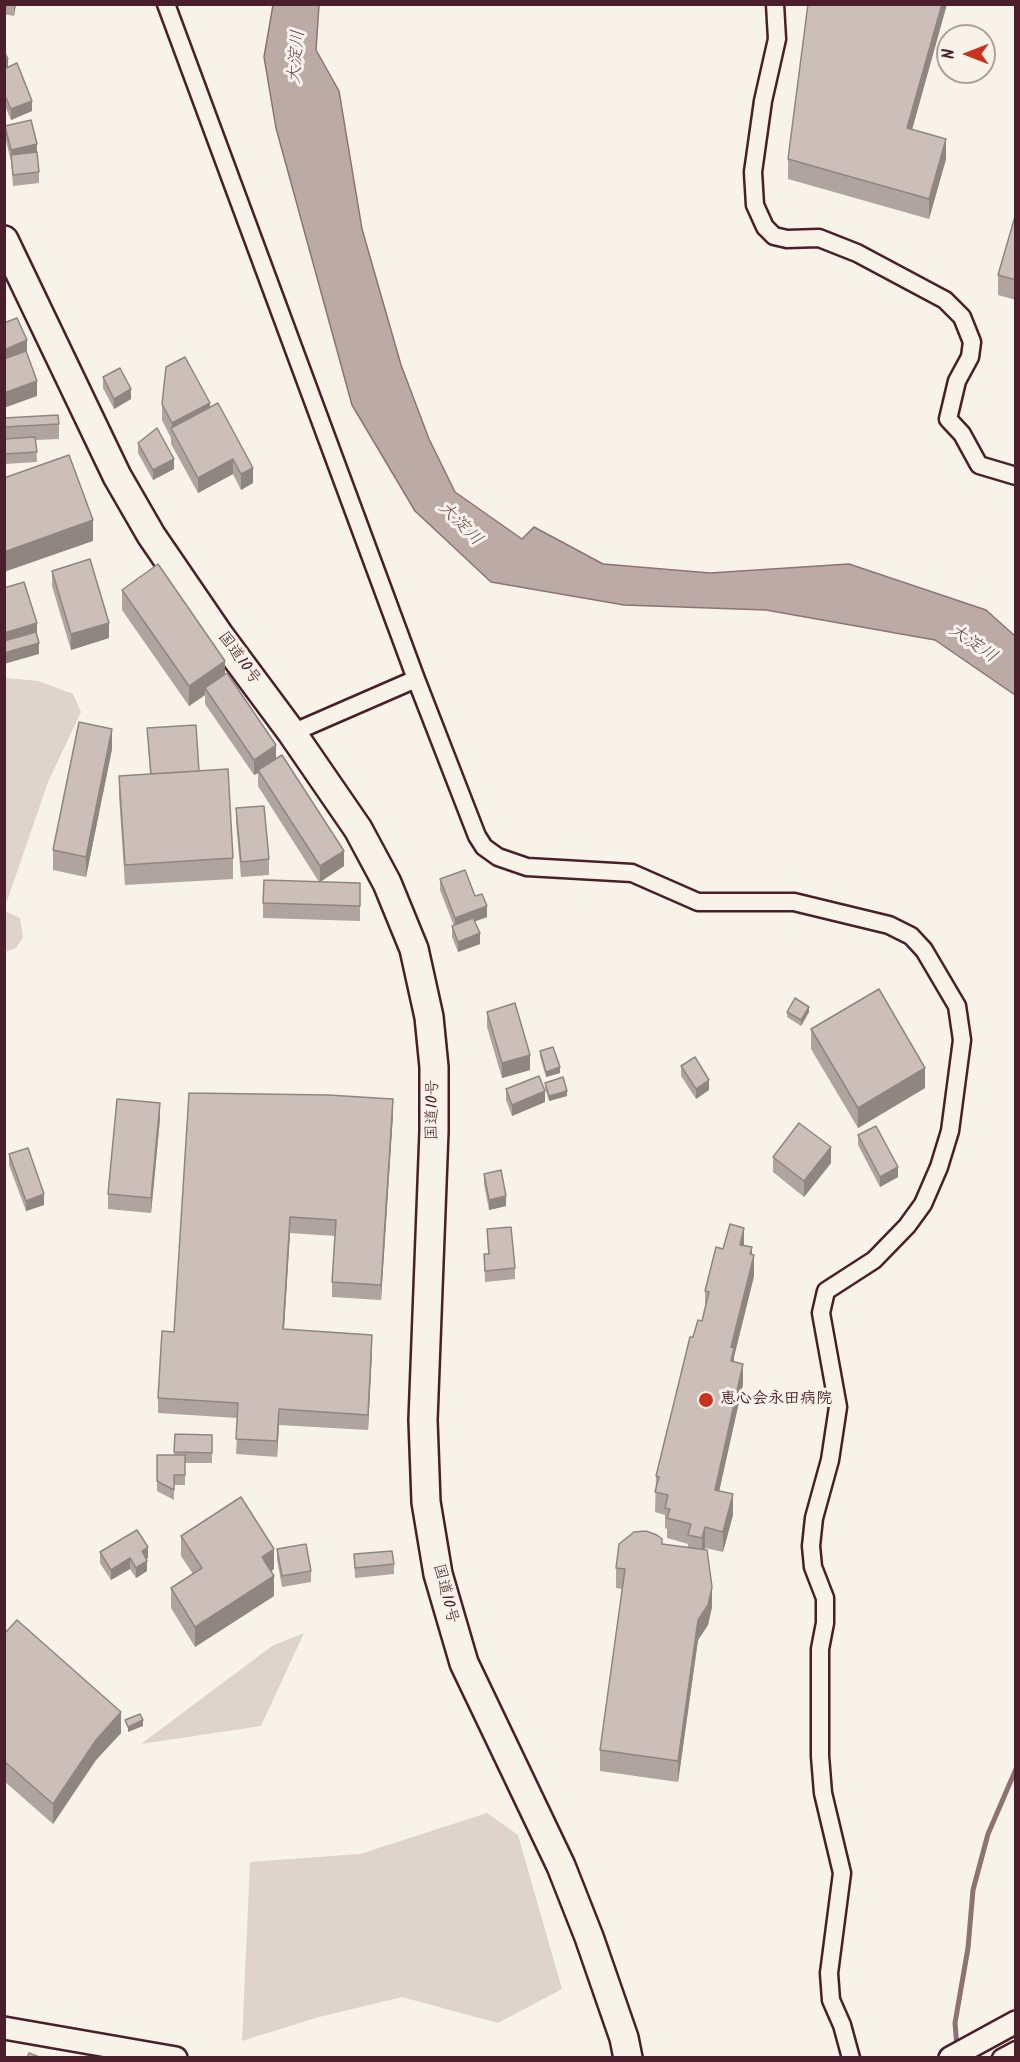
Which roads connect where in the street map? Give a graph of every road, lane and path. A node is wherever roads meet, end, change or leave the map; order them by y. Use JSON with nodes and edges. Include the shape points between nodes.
{"nodes":[{"id":1,"x":166,"y":4,"type":"edge"},
{"id":2,"x":775,"y":4,"type":"edge"},
{"id":3,"x":4,"y":240,"type":"edge"},
{"id":4,"x":1016,"y":476,"type":"edge"},
{"id":5,"x":416,"y":679,"type":"junction"},
{"id":6,"x":292,"y":733,"type":"junction"},
{"id":7,"x":1016,"y":2022,"type":"edge"},
{"id":8,"x":4,"y":2028,"type":"edge"},
{"id":9,"x":1016,"y":2050,"type":"edge"},
{"id":10,"x":176,"y":2058,"type":"edge"},
{"id":11,"x":628,"y":2058,"type":"edge"},
{"id":12,"x":851,"y":2058,"type":"edge"},
{"id":13,"x":950,"y":2058,"type":"edge"},
{"id":14,"x":1001,"y":2058,"type":"edge"}],
"edges":[{"from":1,"to":5,"type":"street"},
{"from":2,"to":4,"type":"street","via":[[777,39],[753,172],[755,205],[765,227],[774,236],[787,239],[819,238],[945,300],[962,317],[972,342],[948,419],[962,434],[979,465]]},
{"from":3,"to":6,"type":"highway","name":"国道10号","via":[[89,422],[151,535]]},
{"from":5,"to":6,"type":"street"},
{"from":5,"to":12,"type":"street","via":[[477,836],[498,857],[549,870],[632,873],[698,902],[794,902],[889,925],[911,936],[924,951],[957,1006],[962,1040],[950,1131],[923,1204],[874,1260],[826,1291],[821,1313],[838,1407],[811,1546],[813,1567],[825,1598],[820,1649],[822,1784],[842,1873],[829,1973],[831,2000]]},
{"from":6,"to":11,"type":"highway","name":"国道10号","via":[[358,829],[387,883],[414,950],[429,1017],[434,1131],[423,1420],[426,1502],[448,1614],[464,1663],[561,1866],[589,1937]]},
{"from":7,"to":13,"type":"street"},
{"from":8,"to":10,"type":"street"},
{"from":9,"to":14,"type":"street"}]}
